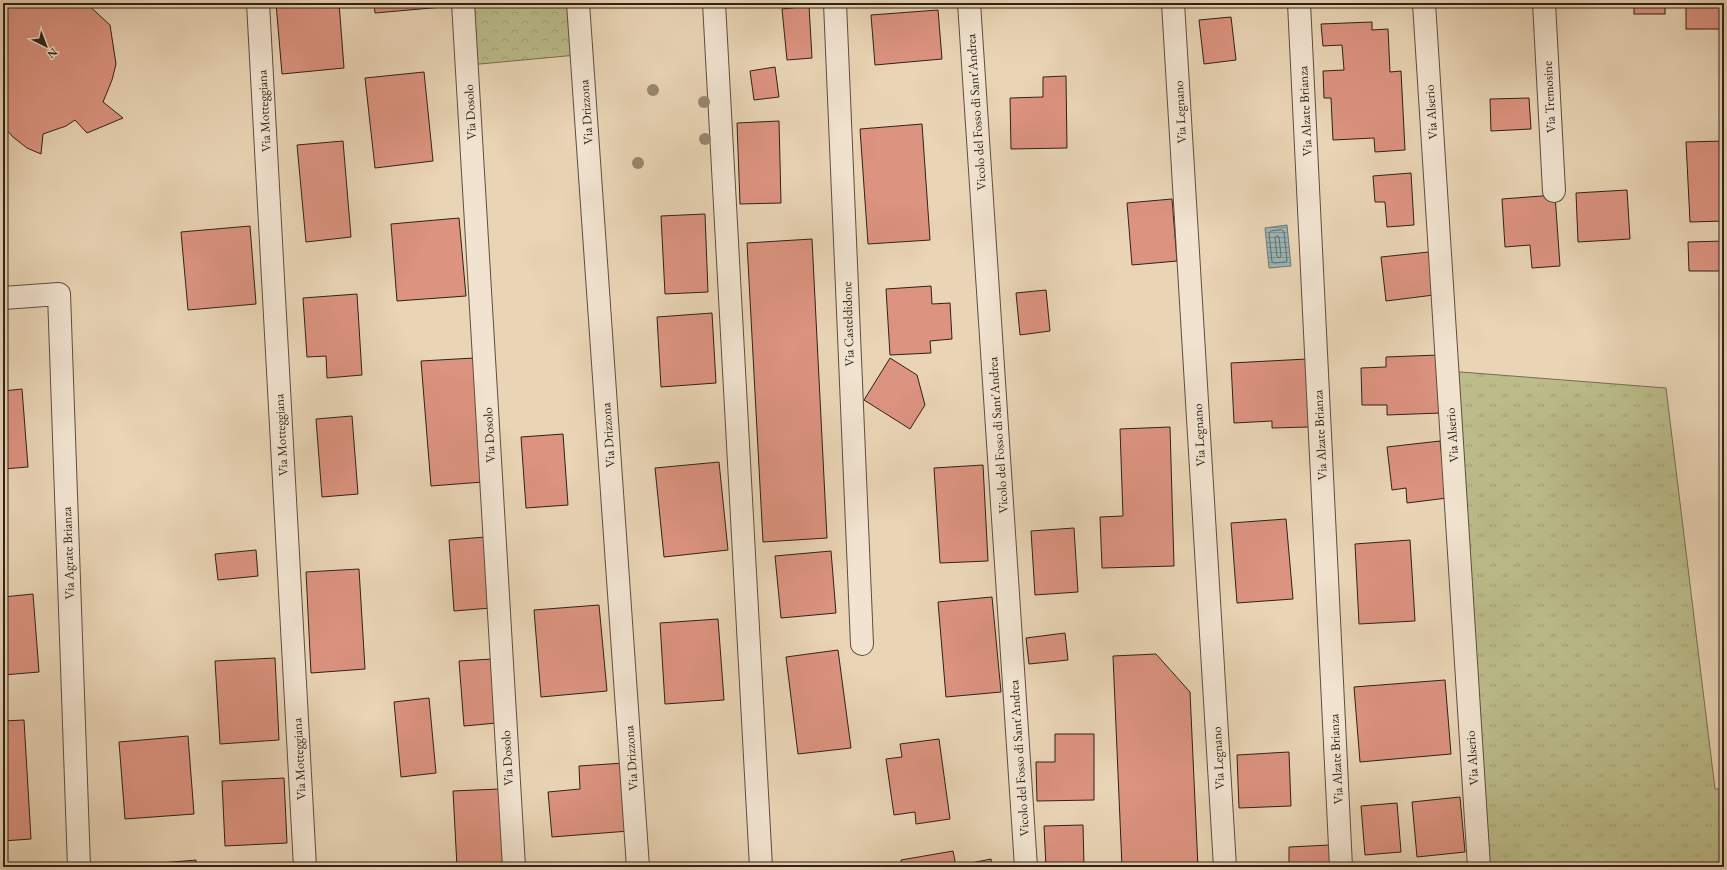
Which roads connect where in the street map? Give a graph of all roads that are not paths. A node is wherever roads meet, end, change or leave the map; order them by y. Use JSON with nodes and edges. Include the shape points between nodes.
{"nodes":[{"id":1,"x":258,"y":3,"type":"edge"},
{"id":2,"x":463,"y":3,"type":"edge"},
{"id":3,"x":578,"y":3,"type":"edge"},
{"id":4,"x":714,"y":3,"type":"edge"},
{"id":5,"x":835,"y":3,"type":"edge"},
{"id":6,"x":969,"y":3,"type":"edge"},
{"id":7,"x":1173,"y":3,"type":"edge"},
{"id":8,"x":1300,"y":3,"type":"edge"},
{"id":9,"x":1424,"y":3,"type":"edge"},
{"id":10,"x":1544,"y":3,"type":"edge"},
{"id":11,"x":1554,"y":191,"type":"dead end"},
{"id":12,"x":3,"y":298,"type":"edge"},
{"id":13,"x":862,"y":644,"type":"dead end"},
{"id":14,"x":79,"y":867,"type":"edge"},
{"id":15,"x":305,"y":867,"type":"edge"},
{"id":16,"x":514,"y":867,"type":"edge"},
{"id":17,"x":638,"y":867,"type":"edge"},
{"id":18,"x":761,"y":867,"type":"edge"},
{"id":19,"x":1026,"y":867,"type":"edge"},
{"id":20,"x":1225,"y":867,"type":"edge"},
{"id":21,"x":1341,"y":867,"type":"edge"},
{"id":22,"x":1479,"y":867,"type":"edge"}],
"edges":[{"from":1,"to":15,"type":"street","name":"Via Motteggiana"},
{"from":2,"to":16,"type":"street","name":"Via Dosolo"},
{"from":3,"to":17,"type":"street","name":"Via Drizzona"},
{"from":4,"to":18,"type":"street"},
{"from":5,"to":13,"type":"street","name":"Via Casteldidone"},
{"from":6,"to":19,"type":"street","name":"Vicolo del Fosso di Sant'Andrea"},
{"from":7,"to":20,"type":"street","name":"Via Legnano"},
{"from":8,"to":21,"type":"street","name":"Via Alzate Brianza"},
{"from":9,"to":22,"type":"street","name":"Via Alserio"},
{"from":10,"to":11,"type":"street","name":"Via Tremosine"},
{"from":12,"to":14,"type":"street","name":"Via Agrate Brianza","via":[[58,294]]}]}
